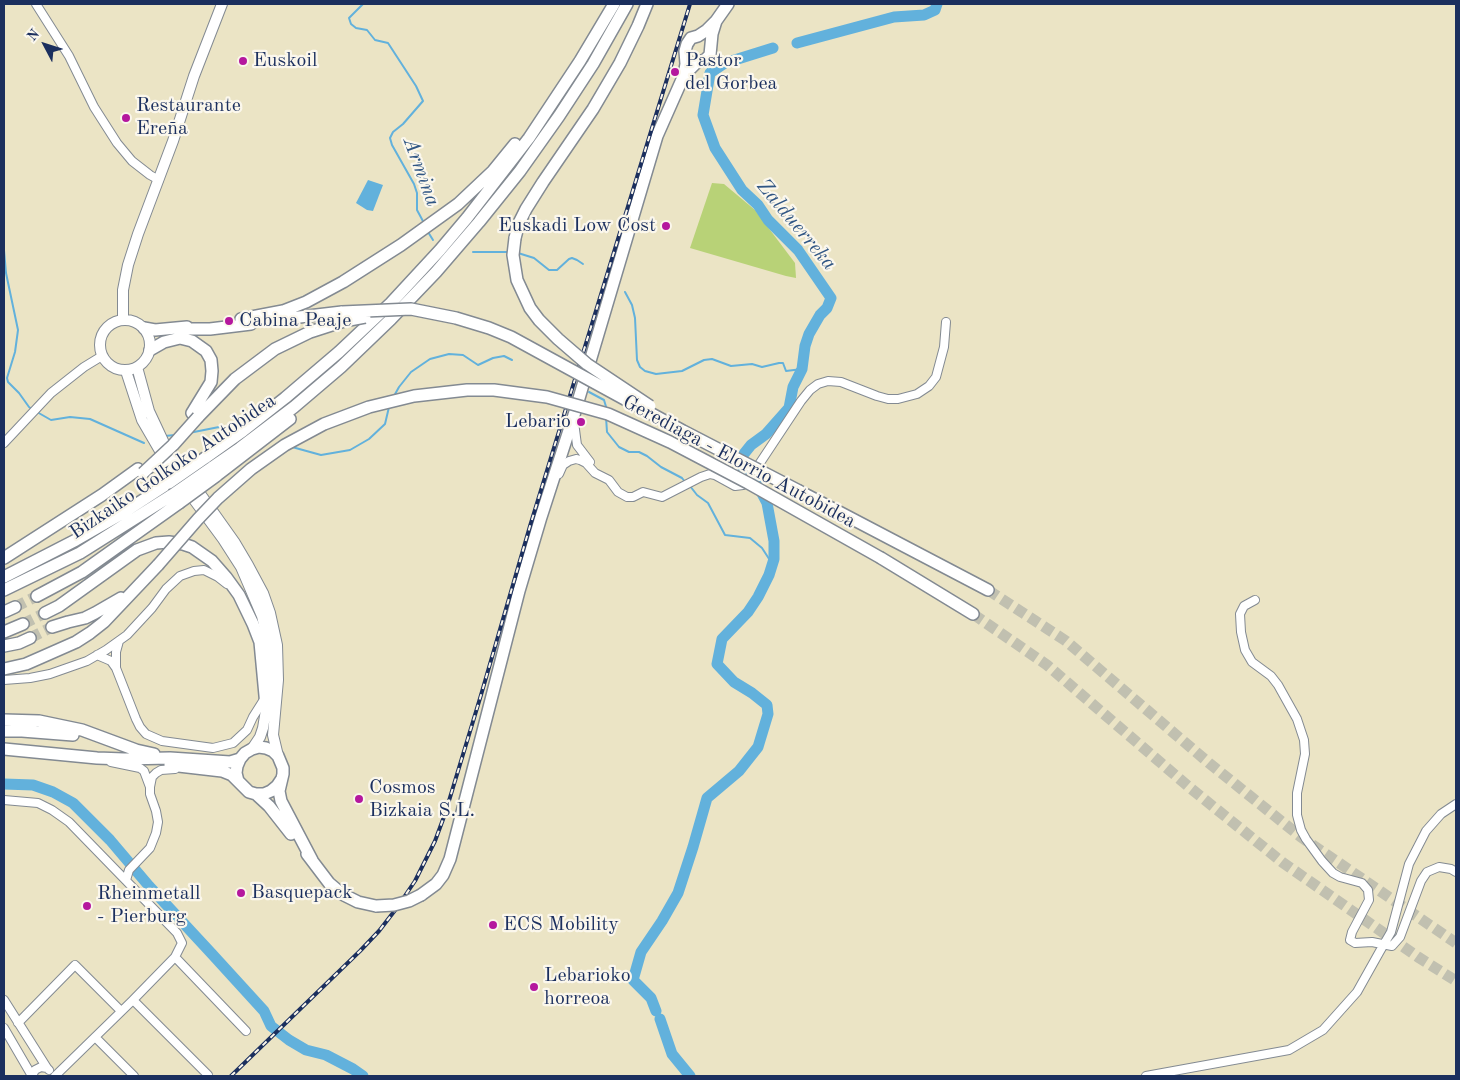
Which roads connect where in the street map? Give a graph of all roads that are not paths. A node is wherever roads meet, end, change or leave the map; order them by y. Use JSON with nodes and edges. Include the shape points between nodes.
{"nodes":[{"id":1,"x":36,"y":4,"type":"edge"},
{"id":2,"x":222,"y":4,"type":"edge"},
{"id":3,"x":614,"y":4,"type":"edge"},
{"id":4,"x":627,"y":4,"type":"edge"},
{"id":5,"x":647,"y":4,"type":"edge"},
{"id":6,"x":728,"y":4,"type":"edge"},
{"id":7,"x":716,"y":21,"type":"junction"},
{"id":8,"x":698,"y":36,"type":"junction"},
{"id":9,"x":711,"y":46,"type":"junction"},
{"id":10,"x":686,"y":54,"type":"junction"},
{"id":11,"x":697,"y":62,"type":"junction"},
{"id":12,"x":684,"y":75,"type":"junction"},
{"id":13,"x":550,"y":106,"type":"junction"},
{"id":14,"x":159,"y":180,"type":"junction"},
{"id":15,"x":343,"y":317,"type":"junction"},
{"id":16,"x":241,"y":319,"type":"dead end"},
{"id":17,"x":123,"y":320,"type":"junction"},
{"id":18,"x":946,"y":322,"type":"dead end"},
{"id":19,"x":217,"y":323,"type":"dead end"},
{"id":20,"x":144,"y":328,"type":"junction"},
{"id":21,"x":181,"y":328,"type":"junction"},
{"id":22,"x":150,"y":350,"type":"junction"},
{"id":23,"x":102,"y":356,"type":"junction"},
{"id":24,"x":138,"y":367,"type":"junction"},
{"id":25,"x":126,"y":370,"type":"junction"},
{"id":26,"x":195,"y":415,"type":"junction"},
{"id":27,"x":574,"y":415,"type":"junction"},
{"id":28,"x":683,"y":431,"type":"junction"},
{"id":29,"x":4,"y":443,"type":"edge"},
{"id":30,"x":211,"y":467,"type":"junction"},
{"id":31,"x":595,"y":473,"type":"junction"},
{"id":32,"x":173,"y":494,"type":"junction"},
{"id":33,"x":541,"y":518,"type":"junction"},
{"id":34,"x":4,"y":558,"type":"edge"},
{"id":35,"x":4,"y":577,"type":"edge"},
{"id":36,"x":140,"y":584,"type":"junction"},
{"id":37,"x":4,"y":590,"type":"edge"},
{"id":38,"x":988,"y":590,"type":"tunnel mouth"},
{"id":39,"x":37,"y":596,"type":"tunnel mouth"},
{"id":40,"x":239,"y":596,"type":"junction"},
{"id":41,"x":1254,"y":600,"type":"dead end"},
{"id":42,"x":15,"y":607,"type":"tunnel mouth"},
{"id":43,"x":4,"y":612,"type":"edge"},
{"id":44,"x":45,"y":613,"type":"tunnel mouth"},
{"id":45,"x":974,"y":614,"type":"tunnel mouth"},
{"id":46,"x":23,"y":624,"type":"tunnel mouth"},
{"id":47,"x":52,"y":627,"type":"tunnel mouth"},
{"id":48,"x":4,"y":632,"type":"edge"},
{"id":49,"x":30,"y":638,"type":"tunnel mouth"},
{"id":50,"x":119,"y":640,"type":"junction"},
{"id":51,"x":4,"y":646,"type":"edge"},
{"id":52,"x":97,"y":655,"type":"junction"},
{"id":53,"x":4,"y":668,"type":"edge"},
{"id":54,"x":116,"y":668,"type":"junction"},
{"id":55,"x":4,"y":680,"type":"edge"},
{"id":56,"x":266,"y":702,"type":"junction"},
{"id":57,"x":4,"y":720,"type":"edge"},
{"id":58,"x":4,"y":731,"type":"edge"},
{"id":59,"x":4,"y":749,"type":"edge"},
{"id":60,"x":252,"y":749,"type":"junction"},
{"id":61,"x":136,"y":750,"type":"junction"},
{"id":62,"x":278,"y":756,"type":"junction"},
{"id":63,"x":97,"y":758,"type":"junction"},
{"id":64,"x":170,"y":758,"type":"junction"},
{"id":65,"x":124,"y":759,"type":"junction"},
{"id":66,"x":240,"y":759,"type":"junction"},
{"id":67,"x":196,"y":768,"type":"junction"},
{"id":68,"x":281,"y":780,"type":"junction"},
{"id":69,"x":238,"y":781,"type":"junction"},
{"id":70,"x":150,"y":787,"type":"junction"},
{"id":71,"x":256,"y":794,"type":"junction"},
{"id":72,"x":4,"y":800,"type":"edge"},
{"id":73,"x":1456,"y":804,"type":"edge"},
{"id":74,"x":312,"y":860,"type":"junction"},
{"id":75,"x":1456,"y":872,"type":"edge"},
{"id":76,"x":126,"y":880,"type":"junction"},
{"id":77,"x":1384,"y":944,"type":"junction"},
{"id":78,"x":175,"y":957,"type":"junction"},
{"id":79,"x":4,"y":1000,"type":"edge"},
{"id":80,"x":133,"y":1000,"type":"junction"},
{"id":81,"x":121,"y":1012,"type":"junction"},
{"id":82,"x":18,"y":1023,"type":"junction"},
{"id":83,"x":4,"y":1028,"type":"edge"},
{"id":84,"x":246,"y":1031,"type":"dead end"},
{"id":85,"x":95,"y":1037,"type":"junction"},
{"id":86,"x":47,"y":1068,"type":"junction"},
{"id":87,"x":208,"y":1075,"type":"dead end"},
{"id":88,"x":32,"y":1076,"type":"edge"},
{"id":89,"x":54,"y":1076,"type":"edge"},
{"id":90,"x":134,"y":1076,"type":"edge"},
{"id":91,"x":1146,"y":1076,"type":"edge"}],
"edges":[{"from":1,"to":14,"type":"street","via":[[117,143],[132,161]]},
{"from":2,"to":14,"type":"main road"},
{"from":3,"to":13,"type":"highway","name":"Bizkaiko Golkoko Autobidea"},
{"from":4,"to":30,"type":"highway","name":"Bizkaiko Golkoko Autobidea","via":[[593,64],[526,163],[436,272],[341,367],[294,407]]},
{"from":5,"to":28,"type":"highway","bridge":true,"via":[[620,63],[593,109],[519,222],[513,255],[517,280],[539,320],[587,364]]},
{"from":6,"to":7,"type":"highway"},
{"from":7,"to":8,"type":"highway"},
{"from":7,"to":9,"type":"highway"},
{"from":8,"to":9,"type":"highway","via":[[706,38]]},
{"from":8,"to":10,"type":"highway","via":[[686,44]]},
{"from":9,"to":11,"type":"highway","via":[[708,58]]},
{"from":10,"to":11,"type":"highway"},
{"from":10,"to":12,"type":"highway"},
{"from":11,"to":12,"type":"highway"},
{"from":12,"to":27,"type":"highway","via":[[657,136]]},
{"from":13,"to":16,"type":"highway","via":[[465,197],[410,239],[306,302],[283,311]]},
{"from":13,"to":30,"type":"highway","name":"Bizkaiko Golkoko Autobidea","via":[[467,218],[391,303],[339,352],[243,431]]},
{"from":14,"to":17,"type":"main road","via":[[128,265],[123,290]]},
{"from":15,"to":21,"type":"highway","via":[[282,318],[234,326]]},
{"from":15,"to":26,"type":"highway","via":[[275,349]]},
{"from":15,"to":28,"type":"highway","name":"Gerediaga - Elorrio Autobidea","bridge":true,"via":[[411,309],[474,323],[511,337]]},
{"from":17,"to":20,"type":"main road","via":[[131,320]]},
{"from":17,"to":23,"type":"main road","via":[[108,326],[103,333],[100,340]]},
{"from":18,"to":31,"type":"street","via":[[944,347],[936,377],[929,386],[917,394],[888,399],[841,382],[828,380],[818,384],[801,400],[743,485],[738,486],[712,474],[662,496],[643,492],[627,497],[618,492],[609,480]]},
{"from":19,"to":21,"type":"highway"},
{"from":20,"to":21,"type":"highway"},
{"from":20,"to":22,"type":"main road","via":[[150,338]]},
{"from":22,"to":24,"type":"main road"},
{"from":22,"to":26,"type":"highway","via":[[180,338],[192,341],[206,351],[212,366],[211,382]]},
{"from":23,"to":25,"type":"main road","via":[[112,367]]},
{"from":23,"to":29,"type":"street","via":[[70,377]]},
{"from":24,"to":25,"type":"main road"},
{"from":24,"to":62,"type":"main road","via":[[149,411],[164,443],[235,543],[270,613],[277,645],[274,734]]},
{"from":25,"to":56,"type":"main road","via":[[142,420],[166,463],[223,539],[253,593],[269,646],[270,686]]},
{"from":26,"to":34,"type":"highway","via":[[141,471]]},
{"from":27,"to":31,"type":"street","via":[[577,446]]},
{"from":27,"to":33,"type":"highway"},
{"from":28,"to":38,"type":"highway","name":"Gerediaga - Elorrio Autobidea","bridge":true},
{"from":30,"to":32,"type":"highway","bridge":true},
{"from":30,"to":32,"type":"highway","bridge":true},
{"from":31,"to":33,"type":"street","via":[[580,460],[566,463]]},
{"from":32,"to":35,"type":"highway","name":"Bizkaiko Golkoko Autobidea","via":[[123,513]]},
{"from":32,"to":37,"type":"highway","name":"Bizkaiko Golkoko Autobidea","via":[[80,553]]},
{"from":32,"to":39,"type":"highway","via":[[82,572]]},
{"from":33,"to":74,"type":"highway","bridge":true,"via":[[450,859],[443,875],[436,884],[409,901],[376,906],[342,894]]},
{"from":36,"to":45,"type":"highway","name":"Gerediaga - Elorrio Autobidea","bridge":true,"via":[[218,498],[284,445],[324,424],[369,407],[414,396],[494,390],[547,397],[608,414],[670,442],[881,558]]},
{"from":36,"to":47,"type":"highway","via":[[127,595],[85,618]]},
{"from":36,"to":53,"type":"highway","via":[[104,622],[76,642],[26,664]]},
{"from":40,"to":44,"type":"highway","via":[[212,561],[192,547],[156,543],[137,550]]},
{"from":40,"to":50,"type":"street","via":[[218,577],[204,570],[180,576]]},
{"from":40,"to":56,"type":"highway","via":[[260,642]]},
{"from":41,"to":77,"type":"street","via":[[1244,606],[1240,614],[1245,650],[1252,662],[1278,685],[1297,719],[1304,740],[1305,754],[1297,793],[1301,830],[1333,874],[1362,883],[1368,890],[1369,900],[1350,940]]},
{"from":42,"to":43,"type":"highway"},
{"from":46,"to":48,"type":"highway"},
{"from":49,"to":51,"type":"highway"},
{"from":50,"to":52,"type":"street"},
{"from":50,"to":54,"type":"street"},
{"from":52,"to":54,"type":"street"},
{"from":52,"to":55,"type":"street","via":[[50,674]]},
{"from":54,"to":56,"type":"street","via":[[140,727],[146,734],[162,741],[213,748],[233,743],[247,730]]},
{"from":56,"to":60,"type":"main road","via":[[263,728]]},
{"from":57,"to":61,"type":"highway","via":[[39,721],[82,730]]},
{"from":58,"to":61,"type":"highway","via":[[61,733]]},
{"from":59,"to":63,"type":"highway"},
{"from":60,"to":62,"type":"highway","via":[[266,748]]},
{"from":60,"to":66,"type":"highway"},
{"from":61,"to":64,"type":"highway"},
{"from":62,"to":68,"type":"highway","via":[[283,768]]},
{"from":63,"to":65,"type":"highway"},
{"from":63,"to":70,"type":"street","via":[[140,768],[146,774]]},
{"from":64,"to":65,"type":"highway"},
{"from":64,"to":66,"type":"highway","via":[[230,762]]},
{"from":65,"to":67,"type":"highway"},
{"from":66,"to":69,"type":"highway","via":[[236,773]]},
{"from":67,"to":69,"type":"highway","via":[[222,771]]},
{"from":67,"to":70,"type":"street","via":[[161,770],[152,777]]},
{"from":68,"to":71,"type":"highway","via":[[271,791]]},
{"from":68,"to":74,"type":"highway","via":[[280,801]]},
{"from":69,"to":71,"type":"highway"},
{"from":70,"to":76,"type":"street","via":[[158,822],[156,833],[150,848],[129,870]]},
{"from":71,"to":74,"type":"highway","via":[[270,806]]},
{"from":72,"to":76,"type":"street","via":[[38,804],[52,810],[69,822]]},
{"from":73,"to":77,"type":"street","via":[[1441,814],[1426,831],[1409,864],[1391,932]]},
{"from":75,"to":77,"type":"street","via":[[1439,867],[1427,872],[1400,937],[1392,946]]},
{"from":76,"to":78,"type":"street","via":[[177,933],[182,943]]},
{"from":77,"to":91,"type":"street","via":[[1357,992],[1323,1030],[1289,1050]]},
{"from":78,"to":80,"type":"street"},
{"from":78,"to":84,"type":"street"},
{"from":79,"to":82,"type":"street"},
{"from":80,"to":81,"type":"street"},
{"from":80,"to":87,"type":"street"},
{"from":81,"to":82,"type":"street","via":[[75,965]]},
{"from":81,"to":85,"type":"street"},
{"from":82,"to":86,"type":"street"},
{"from":83,"to":88,"type":"street"},
{"from":85,"to":89,"type":"street"},
{"from":85,"to":90,"type":"street"},
{"from":86,"to":88,"type":"street","via":[[34,1070]]},
{"from":86,"to":89,"type":"street"}]}
